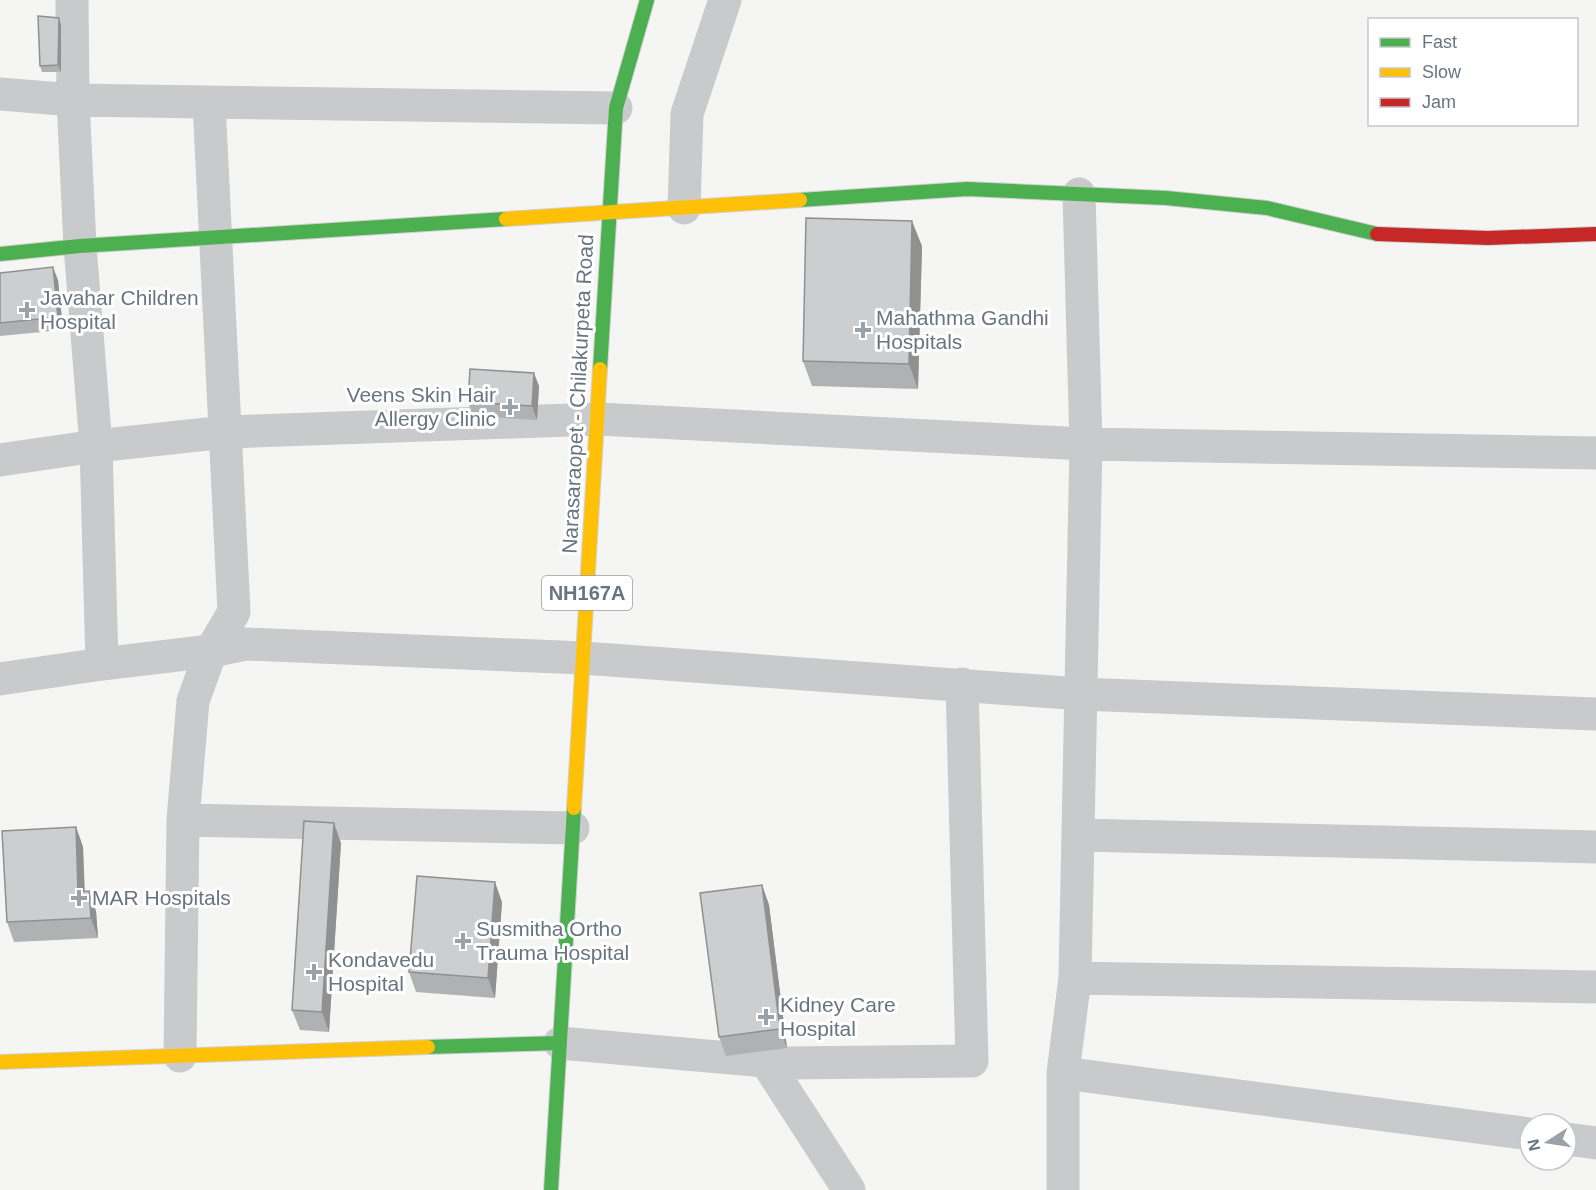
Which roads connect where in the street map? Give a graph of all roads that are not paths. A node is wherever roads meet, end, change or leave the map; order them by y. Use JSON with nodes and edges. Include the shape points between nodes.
{"nodes":[{"id":1,"x":72,"y":0,"type":"edge"},
{"id":2,"x":647,"y":0,"type":"edge"},
{"id":3,"x":725,"y":0,"type":"edge"},
{"id":4,"x":0,"y":94,"type":"edge"},
{"id":5,"x":73,"y":100,"type":"junction"},
{"id":6,"x":209,"y":103,"type":"junction"},
{"id":7,"x":616,"y":108,"type":"junction"},
{"id":8,"x":1079,"y":194,"type":"junction"},
{"id":9,"x":684,"y":208,"type":"junction"},
{"id":10,"x":610,"y":212,"type":"junction"},
{"id":11,"x":1596,"y":234,"type":"edge"},
{"id":12,"x":215,"y":238,"type":"junction"},
{"id":13,"x":80,"y":246,"type":"junction"},
{"id":14,"x":0,"y":254,"type":"edge"},
{"id":15,"x":598,"y":419,"type":"junction"},
{"id":16,"x":226,"y":432,"type":"junction"},
{"id":17,"x":1086,"y":444,"type":"junction"},
{"id":18,"x":96,"y":446,"type":"junction"},
{"id":19,"x":1596,"y":453,"type":"edge"},
{"id":20,"x":0,"y":460,"type":"edge"},
{"id":21,"x":211,"y":651,"type":"junction"},
{"id":22,"x":583,"y":658,"type":"junction"},
{"id":23,"x":102,"y":664,"type":"junction"},
{"id":24,"x":0,"y":679,"type":"edge"},
{"id":25,"x":962,"y":684,"type":"junction"},
{"id":26,"x":1081,"y":694,"type":"junction"},
{"id":27,"x":1596,"y":714,"type":"edge"},
{"id":28,"x":183,"y":820,"type":"junction"},
{"id":29,"x":573,"y":828,"type":"junction"},
{"id":30,"x":1079,"y":835,"type":"junction"},
{"id":31,"x":1596,"y":847,"type":"edge"},
{"id":32,"x":1075,"y":978,"type":"junction"},
{"id":33,"x":1596,"y":987,"type":"edge"},
{"id":34,"x":560,"y":1043,"type":"junction"},
{"id":35,"x":180,"y":1056,"type":"junction"},
{"id":36,"x":765,"y":1060,"type":"junction"},
{"id":37,"x":0,"y":1062,"type":"edge"},
{"id":38,"x":1063,"y":1073,"type":"junction"},
{"id":39,"x":1518,"y":1132,"type":"edge"},
{"id":40,"x":1578,"y":1141,"type":"edge"},
{"id":41,"x":1596,"y":1143,"type":"edge"},
{"id":42,"x":551,"y":1190,"type":"edge"},
{"id":43,"x":849,"y":1190,"type":"edge"},
{"id":44,"x":1063,"y":1190,"type":"edge"}],
"edges":[{"from":1,"to":5,"type":"street"},
{"from":2,"to":7,"type":"main road","name":"Narasaraopet - Chilakurpeta Road","number":"NH167A"},
{"from":3,"to":9,"type":"street","via":[[687,114]]},
{"from":4,"to":5,"type":"street"},
{"from":5,"to":6,"type":"street"},
{"from":5,"to":13,"type":"street"},
{"from":6,"to":7,"type":"street"},
{"from":6,"to":12,"type":"street"},
{"from":7,"to":10,"type":"main road","name":"Narasaraopet - Chilakurpeta Road","number":"NH167A"},
{"from":8,"to":9,"type":"main road","via":[[967,189]]},
{"from":8,"to":11,"type":"main road","via":[[1267,208],[1374,234],[1488,238]]},
{"from":8,"to":17,"type":"street"},
{"from":9,"to":10,"type":"main road"},
{"from":10,"to":12,"type":"main road"},
{"from":10,"to":15,"type":"main road","name":"Narasaraopet - Chilakurpeta Road","number":"NH167A"},
{"from":12,"to":13,"type":"main road"},
{"from":12,"to":16,"type":"street"},
{"from":13,"to":14,"type":"main road"},
{"from":13,"to":18,"type":"street"},
{"from":15,"to":16,"type":"street"},
{"from":15,"to":17,"type":"street"},
{"from":15,"to":22,"type":"main road","name":"Narasaraopet - Chilakurpeta Road","number":"NH167A"},
{"from":16,"to":18,"type":"street"},
{"from":16,"to":21,"type":"street","via":[[234,612]]},
{"from":17,"to":19,"type":"street"},
{"from":17,"to":26,"type":"street"},
{"from":18,"to":20,"type":"street"},
{"from":18,"to":23,"type":"street"},
{"from":21,"to":22,"type":"street","via":[[246,644]]},
{"from":21,"to":23,"type":"street"},
{"from":21,"to":28,"type":"street","via":[[193,701]]},
{"from":22,"to":25,"type":"street"},
{"from":22,"to":29,"type":"main road","name":"Narasaraopet - Chilakurpeta Road","number":"NH167A"},
{"from":23,"to":24,"type":"street"},
{"from":25,"to":26,"type":"street"},
{"from":25,"to":36,"type":"street","via":[[972,1061]]},
{"from":26,"to":27,"type":"street"},
{"from":26,"to":30,"type":"street"},
{"from":28,"to":29,"type":"street"},
{"from":28,"to":35,"type":"street"},
{"from":29,"to":34,"type":"main road","name":"Narasaraopet - Chilakurpeta Road","number":"NH167A"},
{"from":30,"to":31,"type":"street"},
{"from":30,"to":32,"type":"street"},
{"from":32,"to":33,"type":"street"},
{"from":32,"to":38,"type":"street"},
{"from":34,"to":35,"type":"main road"},
{"from":34,"to":36,"type":"street"},
{"from":34,"to":42,"type":"main road","name":"Narasaraopet - Chilakurpeta Road","number":"NH167A"},
{"from":35,"to":37,"type":"main road"},
{"from":36,"to":43,"type":"street"},
{"from":38,"to":39,"type":"street"},
{"from":38,"to":44,"type":"street"},
{"from":40,"to":41,"type":"street"}]}
